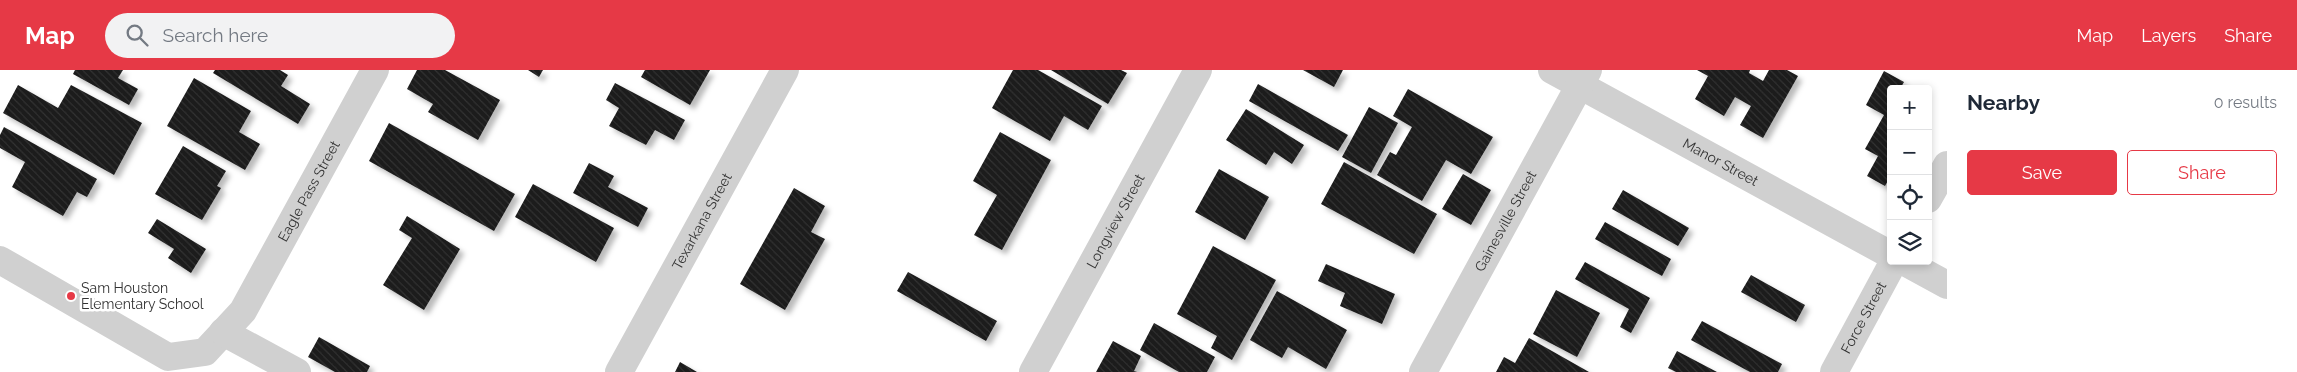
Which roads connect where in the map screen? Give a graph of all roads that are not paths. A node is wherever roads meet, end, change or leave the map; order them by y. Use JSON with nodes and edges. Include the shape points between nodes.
{"nodes":[{"id":1,"x":375,"y":70,"type":"edge"},
{"id":2,"x":785,"y":70,"type":"edge"},
{"id":3,"x":1198,"y":70,"type":"edge"},
{"id":4,"x":1552,"y":70,"type":"edge"},
{"id":5,"x":1584,"y":78,"type":"edge"},
{"id":6,"x":1947,"y":165,"type":"edge"},
{"id":7,"x":1932,"y":192,"type":"edge"},
{"id":8,"x":1887,"y":253,"type":"edge"},
{"id":9,"x":0,"y":260,"type":"edge"},
{"id":10,"x":1892,"y":265,"type":"edge"},
{"id":11,"x":1910,"y":265,"type":"edge"},
{"id":12,"x":1947,"y":285,"type":"edge"},
{"id":13,"x":223,"y":332,"type":"junction"},
{"id":14,"x":169,"y":365,"type":"edge"},
{"id":15,"x":297,"y":372,"type":"edge"},
{"id":16,"x":620,"y":372,"type":"edge"},
{"id":17,"x":1033,"y":372,"type":"edge"},
{"id":18,"x":1423,"y":372,"type":"edge"},
{"id":19,"x":1834,"y":372,"type":"edge"}],
"edges":[{"from":1,"to":13,"type":"street","name":"Eagle Pass Street","via":[[243,311]]},
{"from":2,"to":16,"type":"street","name":"Texarkana Street"},
{"from":3,"to":17,"type":"street","name":"Longview Street"},
{"from":4,"to":5,"type":"street","name":"Manor Street"},
{"from":5,"to":8,"type":"street","name":"Manor Street"},
{"from":5,"to":18,"type":"street","name":"Gainesville Street"},
{"from":6,"to":7,"type":"street"},
{"from":9,"to":14,"type":"street"},
{"from":10,"to":19,"type":"street","name":"Force Street"},
{"from":11,"to":12,"type":"street"},
{"from":13,"to":14,"type":"street","name":"Eagle Pass Street","via":[[205,352]]},
{"from":13,"to":15,"type":"street"}]}
